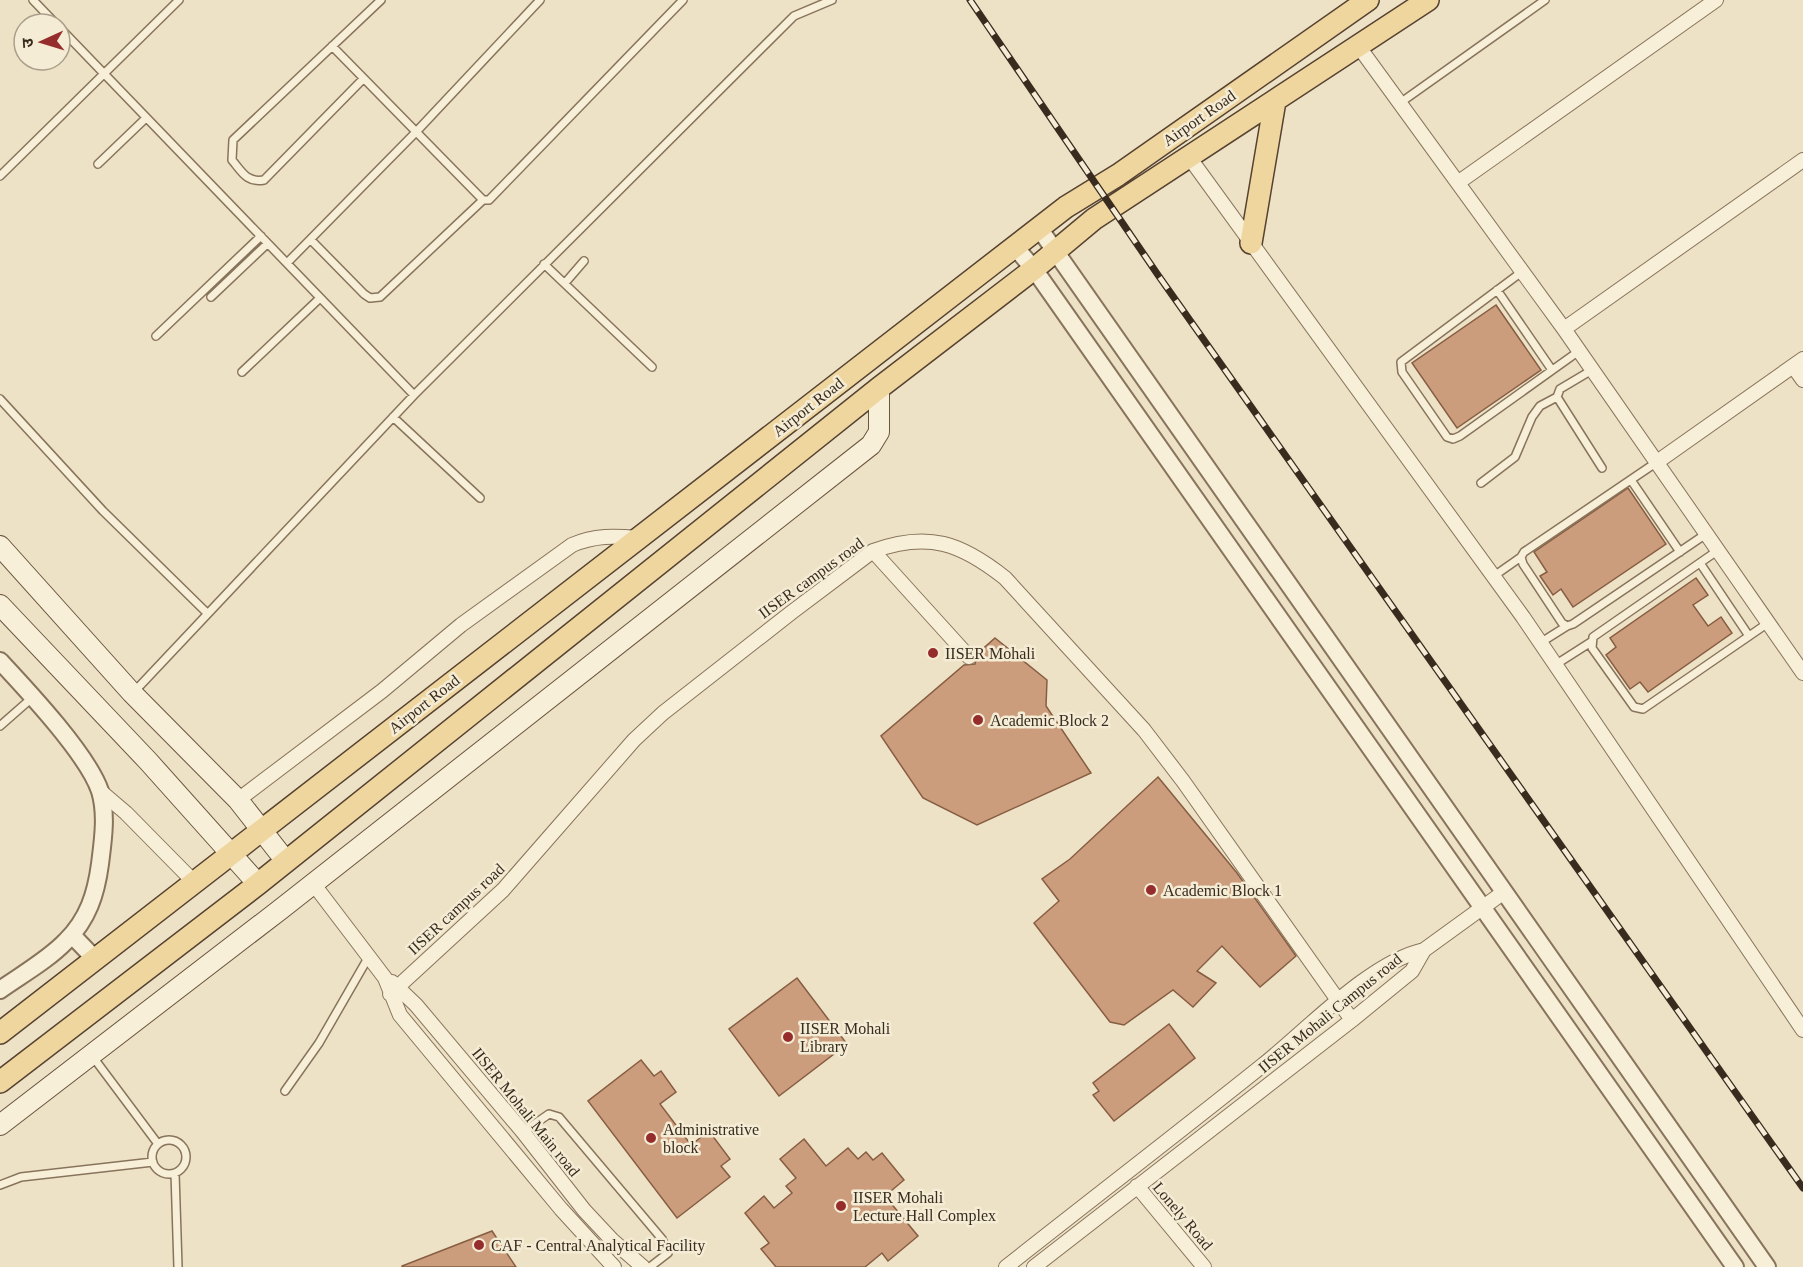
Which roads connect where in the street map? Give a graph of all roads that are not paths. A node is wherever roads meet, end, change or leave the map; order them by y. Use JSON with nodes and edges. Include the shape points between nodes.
{"nodes":[{"id":1,"x":33,"y":0,"type":"edge"},
{"id":2,"x":179,"y":0,"type":"edge"},
{"id":3,"x":381,"y":0,"type":"edge"},
{"id":4,"x":540,"y":0,"type":"edge"},
{"id":5,"x":683,"y":0,"type":"edge"},
{"id":6,"x":832,"y":0,"type":"edge"},
{"id":7,"x":1368,"y":0,"type":"edge"},
{"id":8,"x":1428,"y":0,"type":"edge"},
{"id":9,"x":1545,"y":0,"type":"edge"},
{"id":10,"x":1716,"y":0,"type":"edge"},
{"id":11,"x":44,"y":12,"type":"edge"},
{"id":12,"x":72,"y":41,"type":"edge"},
{"id":13,"x":332,"y":46,"type":"junction"},
{"id":14,"x":1359,"y":47,"type":"junction"},
{"id":15,"x":103,"y":73,"type":"junction"},
{"id":16,"x":363,"y":79,"type":"junction"},
{"id":17,"x":1275,"y":101,"type":"junction"},
{"id":18,"x":1400,"y":102,"type":"junction"},
{"id":19,"x":146,"y":118,"type":"junction"},
{"id":20,"x":416,"y":132,"type":"junction"},
{"id":21,"x":1189,"y":157,"type":"junction"},
{"id":22,"x":1803,"y":160,"type":"edge"},
{"id":23,"x":98,"y":164,"type":"dead end"},
{"id":24,"x":0,"y":176,"type":"edge"},
{"id":25,"x":1459,"y":182,"type":"junction"},
{"id":26,"x":483,"y":200,"type":"junction"},
{"id":27,"x":1039,"y":228,"type":"junction"},
{"id":28,"x":261,"y":236,"type":"junction"},
{"id":29,"x":311,"y":240,"type":"junction"},
{"id":30,"x":1251,"y":243,"type":"junction"},
{"id":31,"x":267,"y":244,"type":"junction"},
{"id":32,"x":1015,"y":247,"type":"junction"},
{"id":33,"x":1054,"y":252,"type":"junction"},
{"id":34,"x":584,"y":261,"type":"dead end"},
{"id":35,"x":287,"y":263,"type":"junction"},
{"id":36,"x":544,"y":264,"type":"junction"},
{"id":37,"x":1034,"y":270,"type":"junction"},
{"id":38,"x":1523,"y":271,"type":"junction"},
{"id":39,"x":565,"y":283,"type":"junction"},
{"id":40,"x":1497,"y":290,"type":"junction"},
{"id":41,"x":211,"y":297,"type":"dead end"},
{"id":42,"x":320,"y":298,"type":"junction"},
{"id":43,"x":1564,"y":329,"type":"junction"},
{"id":44,"x":156,"y":336,"type":"dead end"},
{"id":45,"x":1579,"y":351,"type":"junction"},
{"id":46,"x":1798,"y":362,"type":"edge"},
{"id":47,"x":652,"y":367,"type":"dead end"},
{"id":48,"x":1552,"y":370,"type":"junction"},
{"id":49,"x":1592,"y":370,"type":"junction"},
{"id":50,"x":242,"y":372,"type":"dead end"},
{"id":51,"x":1803,"y":380,"type":"edge"},
{"id":52,"x":879,"y":388,"type":"junction"},
{"id":53,"x":414,"y":395,"type":"junction"},
{"id":54,"x":1557,"y":397,"type":"junction"},
{"id":55,"x":0,"y":399,"type":"edge"},
{"id":56,"x":393,"y":417,"type":"junction"},
{"id":57,"x":1657,"y":462,"type":"junction"},
{"id":58,"x":1602,"y":468,"type":"dead end"},
{"id":59,"x":1631,"y":480,"type":"junction"},
{"id":60,"x":1481,"y":483,"type":"dead end"},
{"id":61,"x":480,"y":498,"type":"dead end"},
{"id":62,"x":1706,"y":534,"type":"junction"},
{"id":63,"x":639,"y":538,"type":"junction"},
{"id":64,"x":0,"y":546,"type":"edge"},
{"id":65,"x":873,"y":551,"type":"junction"},
{"id":66,"x":1717,"y":551,"type":"junction"},
{"id":67,"x":1680,"y":552,"type":"junction"},
{"id":68,"x":1521,"y":557,"type":"junction"},
{"id":69,"x":1700,"y":563,"type":"junction"},
{"id":70,"x":1493,"y":576,"type":"junction"},
{"id":71,"x":0,"y":605,"type":"edge"},
{"id":72,"x":207,"y":613,"type":"junction"},
{"id":73,"x":1768,"y":623,"type":"junction"},
{"id":74,"x":1567,"y":626,"type":"junction"},
{"id":75,"x":1749,"y":636,"type":"junction"},
{"id":76,"x":1591,"y":642,"type":"junction"},
{"id":77,"x":1540,"y":643,"type":"junction"},
{"id":78,"x":969,"y":657,"type":"dead end"},
{"id":79,"x":0,"y":661,"type":"edge"},
{"id":80,"x":1556,"y":665,"type":"junction"},
{"id":81,"x":1803,"y":673,"type":"edge"},
{"id":82,"x":132,"y":693,"type":"junction"},
{"id":83,"x":33,"y":697,"type":"junction"},
{"id":84,"x":0,"y":726,"type":"edge"},
{"id":85,"x":99,"y":790,"type":"junction"},
{"id":86,"x":238,"y":800,"type":"junction"},
{"id":87,"x":261,"y":829,"type":"junction"},
{"id":88,"x":231,"y":853,"type":"junction"},
{"id":89,"x":285,"y":860,"type":"junction"},
{"id":90,"x":312,"y":882,"type":"junction"},
{"id":91,"x":195,"y":883,"type":"junction"},
{"id":92,"x":258,"y":884,"type":"junction"},
{"id":93,"x":1504,"y":892,"type":"junction"},
{"id":94,"x":1483,"y":907,"type":"junction"},
{"id":95,"x":72,"y":935,"type":"junction"},
{"id":96,"x":1424,"y":950,"type":"junction"},
{"id":97,"x":368,"y":958,"type":"junction"},
{"id":98,"x":95,"y":959,"type":"junction"},
{"id":99,"x":394,"y":989,"type":"junction"},
{"id":100,"x":0,"y":990,"type":"edge"},
{"id":101,"x":1338,"y":1000,"type":"junction"},
{"id":102,"x":1352,"y":1020,"type":"junction"},
{"id":103,"x":1803,"y":1030,"type":"edge"},
{"id":104,"x":0,"y":1033,"type":"edge"},
{"id":105,"x":91,"y":1055,"type":"junction"},
{"id":106,"x":0,"y":1082,"type":"edge"},
{"id":107,"x":285,"y":1091,"type":"dead end"},
{"id":108,"x":0,"y":1125,"type":"edge"},
{"id":109,"x":523,"y":1132,"type":"junction"},
{"id":110,"x":158,"y":1144,"type":"junction"},
{"id":111,"x":153,"y":1162,"type":"junction"},
{"id":112,"x":175,"y":1173,"type":"junction"},
{"id":113,"x":0,"y":1185,"type":"edge"},
{"id":114,"x":1137,"y":1186,"type":"junction"},
{"id":115,"x":178,"y":1267,"type":"edge"},
{"id":116,"x":614,"y":1267,"type":"edge"},
{"id":117,"x":643,"y":1267,"type":"edge"},
{"id":118,"x":650,"y":1267,"type":"edge"},
{"id":119,"x":1006,"y":1267,"type":"edge"},
{"id":120,"x":1034,"y":1267,"type":"edge"},
{"id":121,"x":1204,"y":1267,"type":"edge"},
{"id":122,"x":1735,"y":1267,"type":"edge"},
{"id":123,"x":1767,"y":1267,"type":"edge"}],
"edges":[{"from":1,"to":11,"type":"lane"},
{"from":2,"to":15,"type":"lane"},
{"from":3,"to":13,"type":"lane"},
{"from":4,"to":20,"type":"lane"},
{"from":5,"to":26,"type":"lane","via":[[495,196]]},
{"from":6,"to":36,"type":"lane","via":[[794,16]]},
{"from":7,"to":27,"type":"main road","name":"Airport Road"},
{"from":8,"to":14,"type":"main road"},
{"from":9,"to":18,"type":"lane"},
{"from":10,"to":25,"type":"street"},
{"from":12,"to":15,"type":"lane"},
{"from":13,"to":16,"type":"lane"},
{"from":13,"to":16,"type":"lane","via":[[232,140],[232,160],[246,178],[254,182],[264,180]]},
{"from":14,"to":17,"type":"main road"},
{"from":14,"to":18,"type":"street"},
{"from":15,"to":19,"type":"lane"},
{"from":15,"to":24,"type":"lane"},
{"from":16,"to":20,"type":"lane"},
{"from":17,"to":21,"type":"main road"},
{"from":17,"to":30,"type":"main road"},
{"from":18,"to":25,"type":"street"},
{"from":19,"to":23,"type":"lane"},
{"from":19,"to":28,"type":"lane"},
{"from":20,"to":26,"type":"lane"},
{"from":20,"to":29,"type":"lane"},
{"from":21,"to":30,"type":"street"},
{"from":21,"to":33,"type":"main road","via":[[1094,219]]},
{"from":22,"to":43,"type":"street"},
{"from":25,"to":38,"type":"street"},
{"from":26,"to":29,"type":"lane","via":[[380,297],[364,294]]},
{"from":27,"to":32,"type":"main road","name":"Airport Road"},
{"from":27,"to":33,"type":"street"},
{"from":28,"to":31,"type":"lane"},
{"from":28,"to":44,"type":"lane"},
{"from":29,"to":35,"type":"lane"},
{"from":30,"to":70,"type":"street"},
{"from":31,"to":35,"type":"lane"},
{"from":31,"to":41,"type":"lane"},
{"from":32,"to":37,"type":"street"},
{"from":32,"to":63,"type":"main road","name":"Airport Road"},
{"from":33,"to":37,"type":"main road"},
{"from":33,"to":93,"type":"street"},
{"from":34,"to":39,"type":"lane"},
{"from":35,"to":42,"type":"lane"},
{"from":36,"to":39,"type":"lane"},
{"from":36,"to":53,"type":"lane"},
{"from":37,"to":52,"type":"main road"},
{"from":37,"to":94,"type":"street"},
{"from":38,"to":40,"type":"lane"},
{"from":38,"to":43,"type":"street"},
{"from":39,"to":47,"type":"lane"},
{"from":40,"to":48,"type":"lane"},
{"from":40,"to":48,"type":"lane","via":[[1401,362],[1402,372],[1447,437],[1453,439]]},
{"from":42,"to":50,"type":"lane"},
{"from":42,"to":53,"type":"lane"},
{"from":43,"to":45,"type":"street"},
{"from":45,"to":48,"type":"lane"},
{"from":45,"to":49,"type":"street"},
{"from":46,"to":51,"type":"street"},
{"from":46,"to":57,"type":"street"},
{"from":49,"to":54,"type":"lane","via":[[1560,389]]},
{"from":49,"to":57,"type":"street"},
{"from":52,"to":89,"type":"main road"},
{"from":52,"to":90,"type":"main road","via":[[879,432],[871,445]]},
{"from":53,"to":56,"type":"lane"},
{"from":54,"to":58,"type":"lane"},
{"from":54,"to":60,"type":"lane","via":[[1540,406],[1532,417],[1515,457]]},
{"from":55,"to":72,"type":"lane","via":[[103,511]]},
{"from":56,"to":61,"type":"lane"},
{"from":56,"to":72,"type":"lane"},
{"from":57,"to":59,"type":"lane"},
{"from":57,"to":62,"type":"street"},
{"from":59,"to":67,"type":"lane"},
{"from":59,"to":68,"type":"lane"},
{"from":62,"to":66,"type":"street"},
{"from":62,"to":67,"type":"lane"},
{"from":63,"to":86,"type":"street","via":[[590,537],[572,545]]},
{"from":63,"to":87,"type":"main road","name":"Airport Road"},
{"from":64,"to":82,"type":"main road"},
{"from":65,"to":78,"type":"street"},
{"from":65,"to":99,"type":"street","name":"IISER campus road","via":[[641,733],[503,890]]},
{"from":65,"to":101,"type":"street","name":"IISER campus road","via":[[897,542],[927,539],[957,546],[1005,578],[1144,730]]},
{"from":66,"to":69,"type":"lane"},
{"from":66,"to":73,"type":"street"},
{"from":67,"to":74,"type":"lane"},
{"from":68,"to":70,"type":"lane"},
{"from":68,"to":74,"type":"lane"},
{"from":69,"to":75,"type":"lane"},
{"from":69,"to":76,"type":"lane"},
{"from":70,"to":77,"type":"street"},
{"from":71,"to":88,"type":"main road"},
{"from":72,"to":82,"type":"lane"},
{"from":73,"to":75,"type":"lane"},
{"from":73,"to":81,"type":"street"},
{"from":74,"to":77,"type":"lane"},
{"from":75,"to":76,"type":"lane","via":[[1643,709],[1634,707]]},
{"from":76,"to":80,"type":"lane"},
{"from":77,"to":80,"type":"street"},
{"from":79,"to":83,"type":"street"},
{"from":80,"to":103,"type":"street"},
{"from":82,"to":86,"type":"main road"},
{"from":83,"to":84,"type":"lane"},
{"from":83,"to":85,"type":"street","via":[[90,771]]},
{"from":85,"to":91,"type":"street"},
{"from":85,"to":95,"type":"street","via":[[103,843],[96,890],[88,912]]},
{"from":86,"to":87,"type":"main road"},
{"from":87,"to":88,"type":"main road","name":"Airport Road"},
{"from":87,"to":89,"type":"main road"},
{"from":88,"to":91,"type":"main road","name":"Airport Road"},
{"from":88,"to":92,"type":"main road"},
{"from":89,"to":92,"type":"main road"},
{"from":90,"to":97,"type":"street"},
{"from":90,"to":105,"type":"main road"},
{"from":91,"to":98,"type":"main road","name":"Airport Road"},
{"from":92,"to":106,"type":"main road"},
{"from":93,"to":94,"type":"street"},
{"from":93,"to":123,"type":"street"},
{"from":94,"to":96,"type":"street"},
{"from":94,"to":122,"type":"street"},
{"from":95,"to":98,"type":"street"},
{"from":95,"to":100,"type":"street"},
{"from":96,"to":101,"type":"street","name":"IISER Mohali Campus road","via":[[1404,954]]},
{"from":96,"to":102,"type":"street","name":"IISER Mohali Campus road","via":[[1412,970]]},
{"from":97,"to":99,"type":"street","name":"IISER Mohali Main road"},
{"from":97,"to":107,"type":"lane","via":[[319,1043]]},
{"from":98,"to":104,"type":"main road","name":"Airport Road"},
{"from":99,"to":109,"type":"street","name":"IISER Mohali Main road"},
{"from":99,"to":116,"type":"street","via":[[400,1015],[587,1240]]},
{"from":101,"to":102,"type":"street","name":"IISER campus road"},
{"from":101,"to":119,"type":"street","name":"IISER Mohali Campus road","via":[[1265,1064]]},
{"from":102,"to":114,"type":"street","name":"IISER Mohali Campus road"},
{"from":105,"to":108,"type":"main road"},
{"from":105,"to":110,"type":"lane"},
{"from":109,"to":117,"type":"street","name":"IISER Mohali Main road","via":[[584,1210]]},
{"from":109,"to":118,"type":"lane","via":[[549,1114],[559,1117],[662,1239],[668,1253]]},
{"from":110,"to":111,"type":"lane"},
{"from":110,"to":112,"type":"lane","via":[[173,1140],[185,1150],[184,1166]]},
{"from":111,"to":112,"type":"lane","via":[[159,1171]]},
{"from":111,"to":113,"type":"lane","via":[[21,1178]]},
{"from":112,"to":115,"type":"lane"},
{"from":114,"to":120,"type":"street","name":"IISER Mohali Campus road"},
{"from":114,"to":121,"type":"street","name":"Lonely Road"}]}
